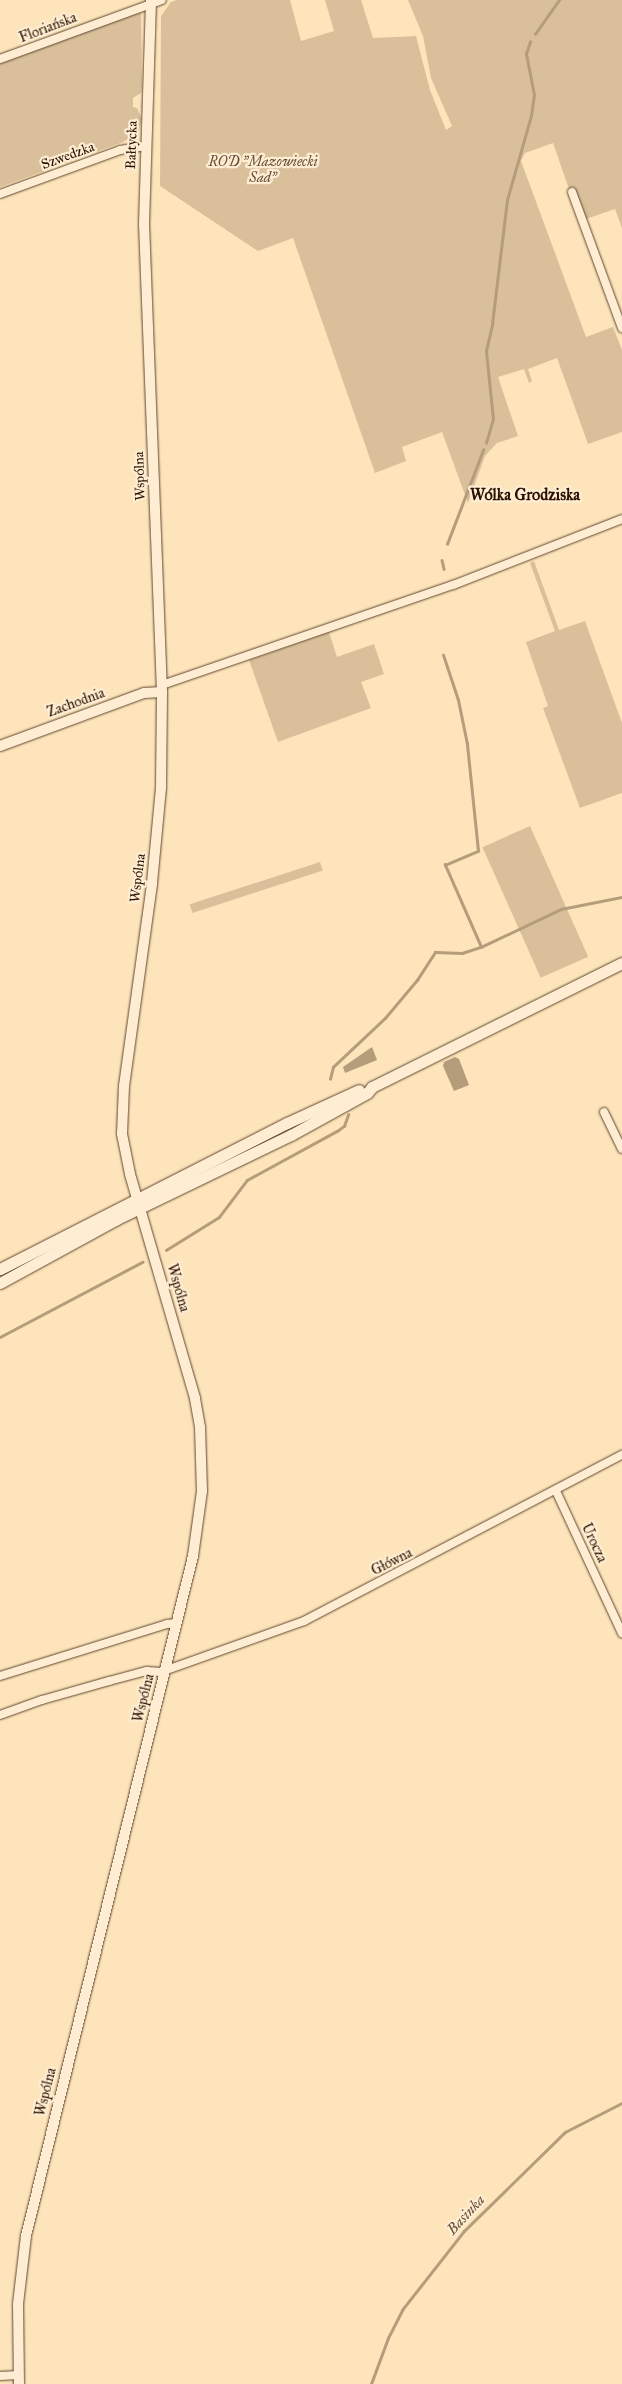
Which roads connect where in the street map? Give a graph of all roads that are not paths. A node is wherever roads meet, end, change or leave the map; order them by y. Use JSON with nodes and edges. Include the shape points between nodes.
{"nodes":[{"id":1,"x":162,"y":0,"type":"edge"},
{"id":2,"x":151,"y":1,"type":"edge"},
{"id":3,"x":0,"y":59,"type":"edge"},
{"id":4,"x":146,"y":146,"type":"junction"},
{"id":5,"x":572,"y":192,"type":"dead end"},
{"id":6,"x":0,"y":194,"type":"edge"},
{"id":7,"x":146,"y":290,"type":"joint"},
{"id":8,"x":622,"y":328,"type":"edge"},
{"id":9,"x":622,"y":519,"type":"edge"},
{"id":10,"x":162,"y":688,"type":"junction"},
{"id":11,"x":0,"y":746,"type":"edge"},
{"id":12,"x":622,"y":964,"type":"edge"},
{"id":13,"x":372,"y":1087,"type":"junction"},
{"id":14,"x":604,"y":1112,"type":"dead end"},
{"id":15,"x":622,"y":1149,"type":"edge"},
{"id":16,"x":136,"y":1198,"type":"junction"},
{"id":17,"x":140,"y":1210,"type":"junction"},
{"id":18,"x":0,"y":1269,"type":"edge"},
{"id":19,"x":0,"y":1283,"type":"edge"},
{"id":20,"x":622,"y":1455,"type":"edge"},
{"id":21,"x":556,"y":1491,"type":"junction"},
{"id":22,"x":177,"y":1623,"type":"junction"},
{"id":23,"x":622,"y":1633,"type":"edge"},
{"id":24,"x":164,"y":1671,"type":"junction"},
{"id":25,"x":0,"y":1676,"type":"edge"},
{"id":26,"x":0,"y":1715,"type":"edge"},
{"id":27,"x":0,"y":2376,"type":"edge"},
{"id":28,"x":19,"y":2380,"type":"edge"}],
"edges":[{"from":1,"to":2,"type":"street","name":"Floriańska"},
{"from":2,"to":3,"type":"street","name":"Floriańska"},
{"from":2,"to":4,"type":"street","name":"Bałtycka"},
{"from":4,"to":6,"type":"street","name":"Szwedzka","via":[[120,150]]},
{"from":4,"to":7,"type":"street","name":"Bałtycka"},
{"from":5,"to":8,"type":"street"},
{"from":7,"to":10,"type":"street","name":"Wspólna"},
{"from":9,"to":10,"type":"street","via":[[453,585]]},
{"from":10,"to":11,"type":"street","name":"Zachodnia"},
{"from":10,"to":16,"type":"street","name":"Wspólna","via":[[157,832],[122,1117],[124,1147]]},
{"from":12,"to":13,"type":"main road"},
{"from":13,"to":16,"type":"main road","via":[[286,1123]]},
{"from":13,"to":17,"type":"main road","via":[[366,1094],[291,1135]]},
{"from":14,"to":15,"type":"street"},
{"from":16,"to":17,"type":"street","name":"Wspólna"},
{"from":16,"to":18,"type":"main road"},
{"from":17,"to":19,"type":"main road"},
{"from":17,"to":22,"type":"street","name":"Wspólna","via":[[188,1371],[200,1427],[202,1491]]},
{"from":20,"to":21,"type":"street","name":"Główna"},
{"from":21,"to":23,"type":"street","name":"Urocza"},
{"from":21,"to":24,"type":"street","name":"Główna","via":[[304,1621]]},
{"from":22,"to":24,"type":"street","name":"Wspólna"},
{"from":22,"to":25,"type":"street"},
{"from":24,"to":26,"type":"street","name":"Główna","via":[[147,1671],[109,1681]]},
{"from":24,"to":28,"type":"street","name":"Wspólna","via":[[34,2197],[20,2276]]},
{"from":27,"to":28,"type":"street"}]}
